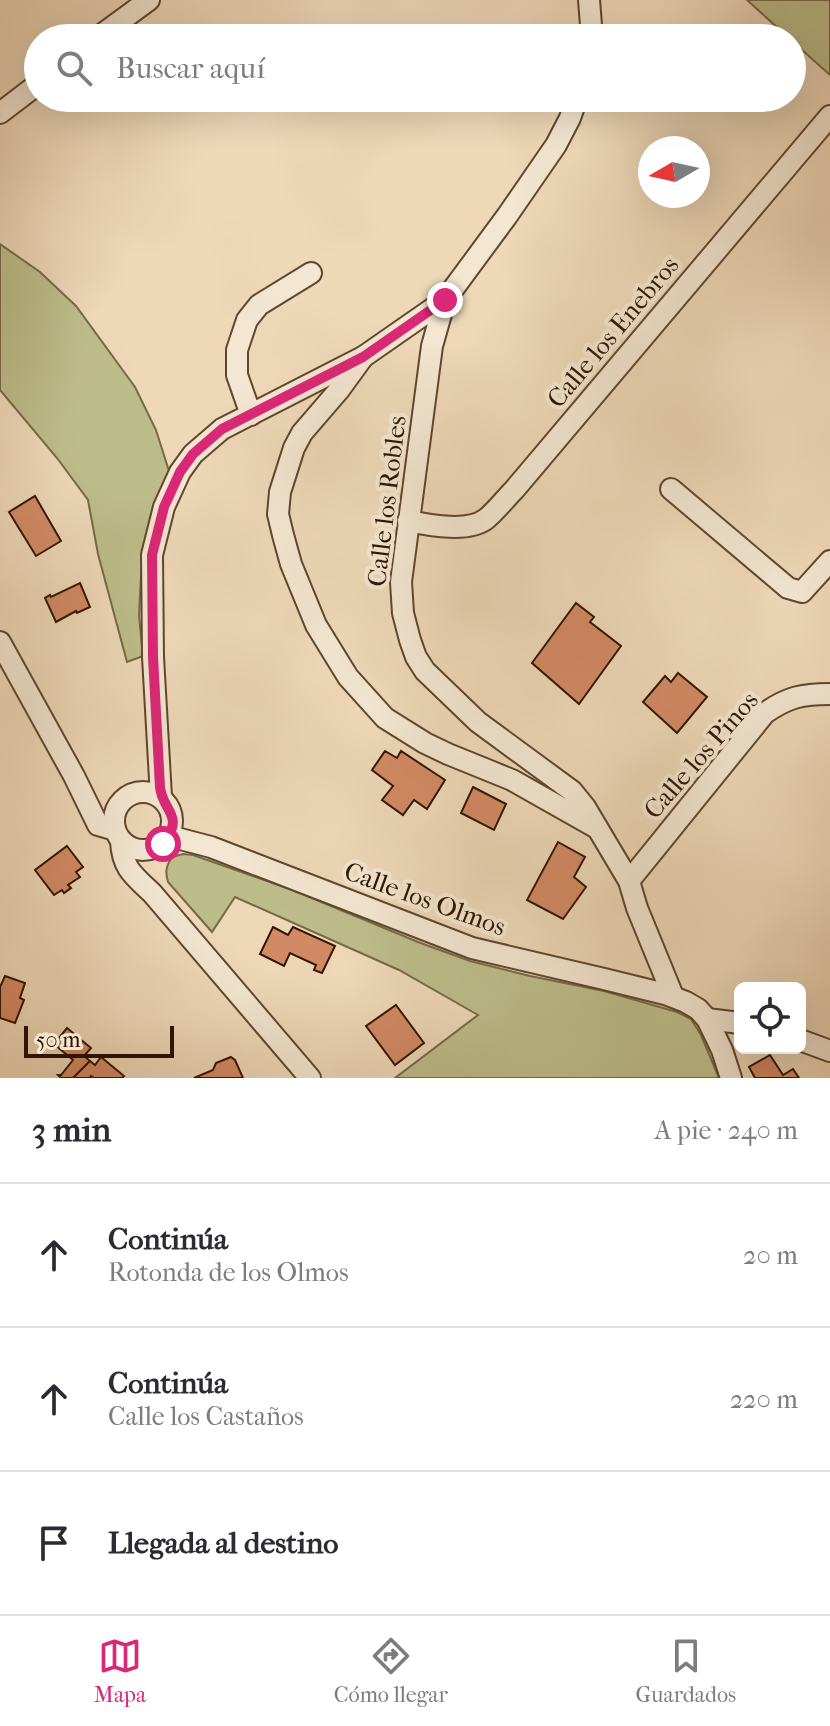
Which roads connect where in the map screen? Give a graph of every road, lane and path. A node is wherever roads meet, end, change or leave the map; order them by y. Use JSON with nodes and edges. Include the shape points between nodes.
{"nodes":[{"id":1,"x":149,"y":0,"type":"edge"},
{"id":2,"x":589,"y":0,"type":"edge"},
{"id":3,"x":116,"y":24,"type":"edge"},
{"id":4,"x":591,"y":24,"type":"edge"},
{"id":5,"x":24,"y":95,"type":"edge"},
{"id":6,"x":572,"y":112,"type":"edge"},
{"id":7,"x":0,"y":113,"type":"edge"},
{"id":8,"x":830,"y":116,"type":"edge"},
{"id":9,"x":311,"y":273,"type":"dead end"},
{"id":10,"x":445,"y":300,"type":"junction"},
{"id":11,"x":363,"y":357,"type":"junction"},
{"id":12,"x":251,"y":415,"type":"junction"},
{"id":13,"x":671,"y":489,"type":"dead end"},
{"id":14,"x":408,"y":521,"type":"junction"},
{"id":15,"x":830,"y":561,"type":"edge"},
{"id":16,"x":0,"y":642,"type":"edge"},
{"id":17,"x":830,"y":694,"type":"edge"},
{"id":18,"x":74,"y":776,"type":"junction"},
{"id":19,"x":158,"y":799,"type":"junction"},
{"id":20,"x":121,"y":801,"type":"junction"},
{"id":21,"x":600,"y":830,"type":"junction"},
{"id":22,"x":111,"y":832,"type":"junction"},
{"id":23,"x":162,"y":842,"type":"junction"},
{"id":24,"x":211,"y":847,"type":"junction"},
{"id":25,"x":124,"y":865,"type":"junction"},
{"id":26,"x":629,"y":881,"type":"junction"},
{"id":27,"x":152,"y":893,"type":"junction"},
{"id":28,"x":673,"y":996,"type":"junction"},
{"id":29,"x":707,"y":1019,"type":"junction"},
{"id":30,"x":734,"y":1022,"type":"edge"},
{"id":31,"x":806,"y":1042,"type":"edge"},
{"id":32,"x":830,"y":1051,"type":"edge"},
{"id":33,"x":310,"y":1078,"type":"edge"},
{"id":34,"x":731,"y":1078,"type":"edge"}],
"edges":[{"from":1,"to":3,"type":"street"},
{"from":2,"to":4,"type":"street"},
{"from":5,"to":7,"type":"street"},
{"from":6,"to":10,"type":"street","name":"Calle los Robles","via":[[556,145]]},
{"from":8,"to":14,"type":"street","name":"Calle los Enebros","via":[[483,521],[467,526]]},
{"from":9,"to":12,"type":"street","via":[[259,305],[247,320],[237,350],[237,375]]},
{"from":10,"to":11,"type":"street"},
{"from":10,"to":14,"type":"street","name":"Calle los Robles","via":[[432,346]]},
{"from":11,"to":12,"type":"street"},
{"from":11,"to":21,"type":"street","via":[[302,433],[280,492],[283,535],[316,625],[348,677],[385,718]]},
{"from":12,"to":19,"type":"street","via":[[222,429],[180,472],[152,555],[157,747],[149,776]]},
{"from":13,"to":15,"type":"street","via":[[788,588],[802,592]]},
{"from":14,"to":21,"type":"street","name":"Calle los Robles","via":[[402,600],[416,657],[440,688],[478,722],[572,791]]},
{"from":16,"to":18,"type":"street"},
{"from":17,"to":26,"type":"street","name":"Calle los Pinos","via":[[784,700],[765,713]]},
{"from":18,"to":20,"type":"street","via":[[102,799]]},
{"from":18,"to":22,"type":"street"},
{"from":19,"to":20,"type":"street","via":[[131,794]]},
{"from":19,"to":23,"type":"street","via":[[173,818]]},
{"from":19,"to":24,"type":"street","name":"Calle los Olmos"},
{"from":20,"to":22,"type":"street"},
{"from":21,"to":26,"type":"street","name":"Calle los Robles"},
{"from":22,"to":23,"type":"street","via":[[131,849],[143,851]]},
{"from":22,"to":25,"type":"street"},
{"from":22,"to":25,"type":"street","via":[[106,841]]},
{"from":23,"to":24,"type":"street","name":"Calle los Olmos"},
{"from":23,"to":27,"type":"street","via":[[150,860]]},
{"from":24,"to":28,"type":"street","name":"Calle los Olmos","via":[[472,948]]},
{"from":25,"to":27,"type":"street"},
{"from":26,"to":28,"type":"street","name":"Calle los Robles"},
{"from":27,"to":33,"type":"street"},
{"from":28,"to":29,"type":"street"},
{"from":29,"to":30,"type":"street"},
{"from":29,"to":34,"type":"street"},
{"from":31,"to":32,"type":"street"}]}
